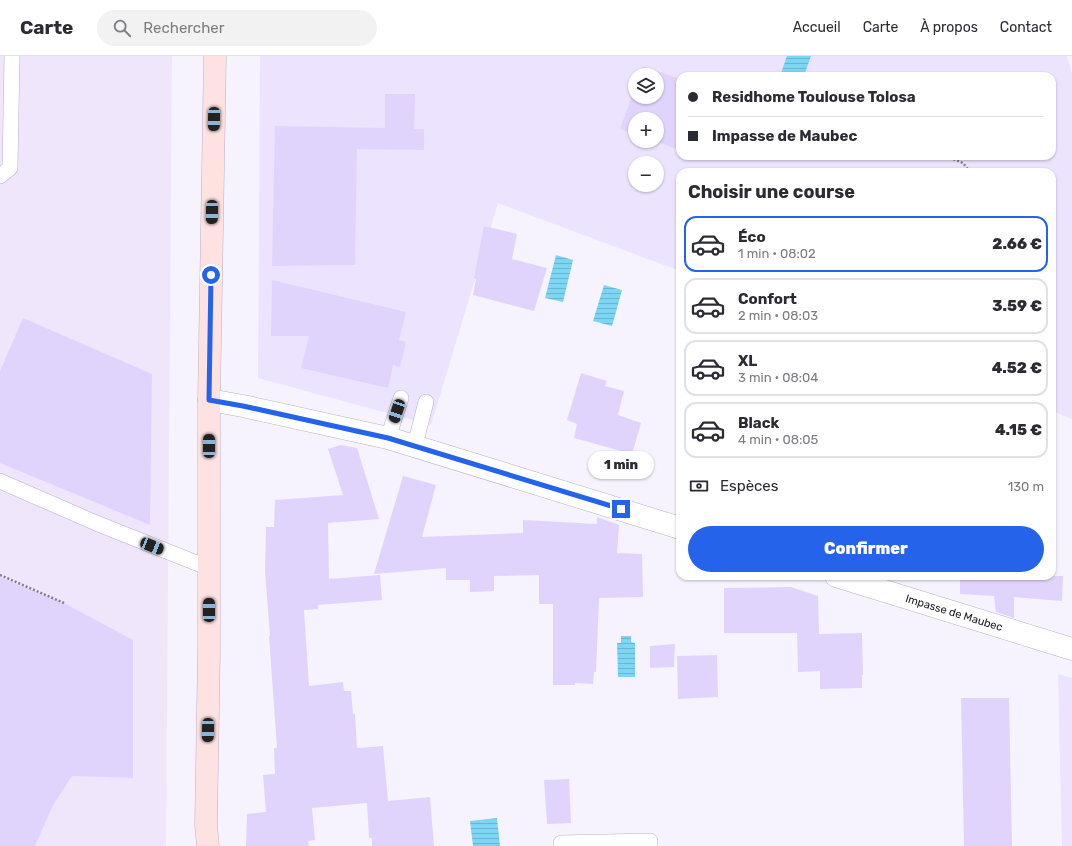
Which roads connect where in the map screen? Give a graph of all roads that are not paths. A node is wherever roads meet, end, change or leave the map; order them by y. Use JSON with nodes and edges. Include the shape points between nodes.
{"nodes":[{"id":1,"x":12,"y":56,"type":"edge"},
{"id":2,"x":215,"y":56,"type":"edge"},
{"id":3,"x":0,"y":176,"type":"edge"},
{"id":4,"x":401,"y":398,"type":"dead end"},
{"id":5,"x":209,"y":400,"type":"junction"},
{"id":6,"x":426,"y":402,"type":"dead end"},
{"id":7,"x":388,"y":438,"type":"junction"},
{"id":8,"x":415,"y":446,"type":"junction"},
{"id":9,"x":0,"y":481,"type":"edge"},
{"id":10,"x":676,"y":527,"type":"edge"},
{"id":11,"x":209,"y":568,"type":"junction"},
{"id":12,"x":849,"y":580,"type":"edge"},
{"id":13,"x":1072,"y":649,"type":"edge"},
{"id":14,"x":208,"y":846,"type":"edge"},
{"id":15,"x":562,"y":846,"type":"edge"},
{"id":16,"x":650,"y":846,"type":"edge"}],
"edges":[{"from":1,"to":3,"type":"lane","via":[[10,168]]},
{"from":2,"to":5,"type":"main road"},
{"from":4,"to":7,"type":"lane"},
{"from":5,"to":7,"type":"street"},
{"from":5,"to":11,"type":"main road"},
{"from":6,"to":8,"type":"lane"},
{"from":7,"to":8,"type":"street"},
{"from":8,"to":10,"type":"street"},
{"from":9,"to":11,"type":"lane"},
{"from":11,"to":14,"type":"main road","via":[[206,825]]},
{"from":12,"to":13,"type":"street","name":"Impasse de Maubec"},
{"from":15,"to":16,"type":"lane","via":[[562,843],[650,841]]}]}
